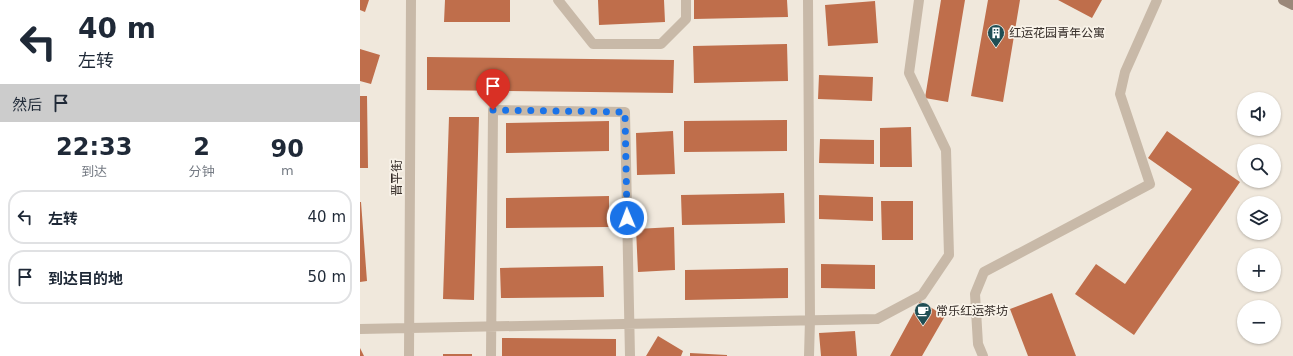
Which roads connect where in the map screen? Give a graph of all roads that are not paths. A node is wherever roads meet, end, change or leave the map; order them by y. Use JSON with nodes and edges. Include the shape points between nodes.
{"nodes":[{"id":1,"x":412,"y":0,"type":"edge"},
{"id":2,"x":558,"y":0,"type":"edge"},
{"id":3,"x":686,"y":0,"type":"edge"},
{"id":4,"x":808,"y":0,"type":"edge"},
{"id":5,"x":919,"y":0,"type":"edge"},
{"id":6,"x":1157,"y":0,"type":"edge"},
{"id":7,"x":1283,"y":0,"type":"edge"},
{"id":8,"x":1293,"y":6,"type":"edge"},
{"id":9,"x":810,"y":320,"type":"junction"},
{"id":10,"x":630,"y":324,"type":"junction"},
{"id":11,"x":491,"y":327,"type":"junction"},
{"id":12,"x":360,"y":329,"type":"edge"},
{"id":13,"x":409,"y":329,"type":"junction"},
{"id":14,"x":409,"y":356,"type":"edge"},
{"id":15,"x":491,"y":356,"type":"edge"},
{"id":16,"x":630,"y":356,"type":"edge"},
{"id":17,"x":809,"y":356,"type":"edge"},
{"id":18,"x":983,"y":356,"type":"edge"}],
"edges":[{"from":1,"to":13,"type":"street","name":"晋平街"},
{"from":2,"to":3,"type":"street","via":[[593,44],[661,44],[686,19]]},
{"from":4,"to":9,"type":"street"},
{"from":5,"to":9,"type":"street","via":[[909,72],[946,150],[949,255],[922,295],[877,319]]},
{"from":6,"to":18,"type":"street","via":[[1126,72],[1120,94],[1150,184],[984,272],[975,294],[978,344]]},
{"from":7,"to":8,"type":"main road"},
{"from":9,"to":10,"type":"street"},
{"from":9,"to":17,"type":"street"},
{"from":10,"to":11,"type":"street"},
{"from":10,"to":11,"type":"street","via":[[625,112],[493,110]]},
{"from":10,"to":16,"type":"street"},
{"from":11,"to":13,"type":"street"},
{"from":11,"to":15,"type":"street"},
{"from":12,"to":13,"type":"street"},
{"from":13,"to":14,"type":"street","name":"晋平街"}]}
